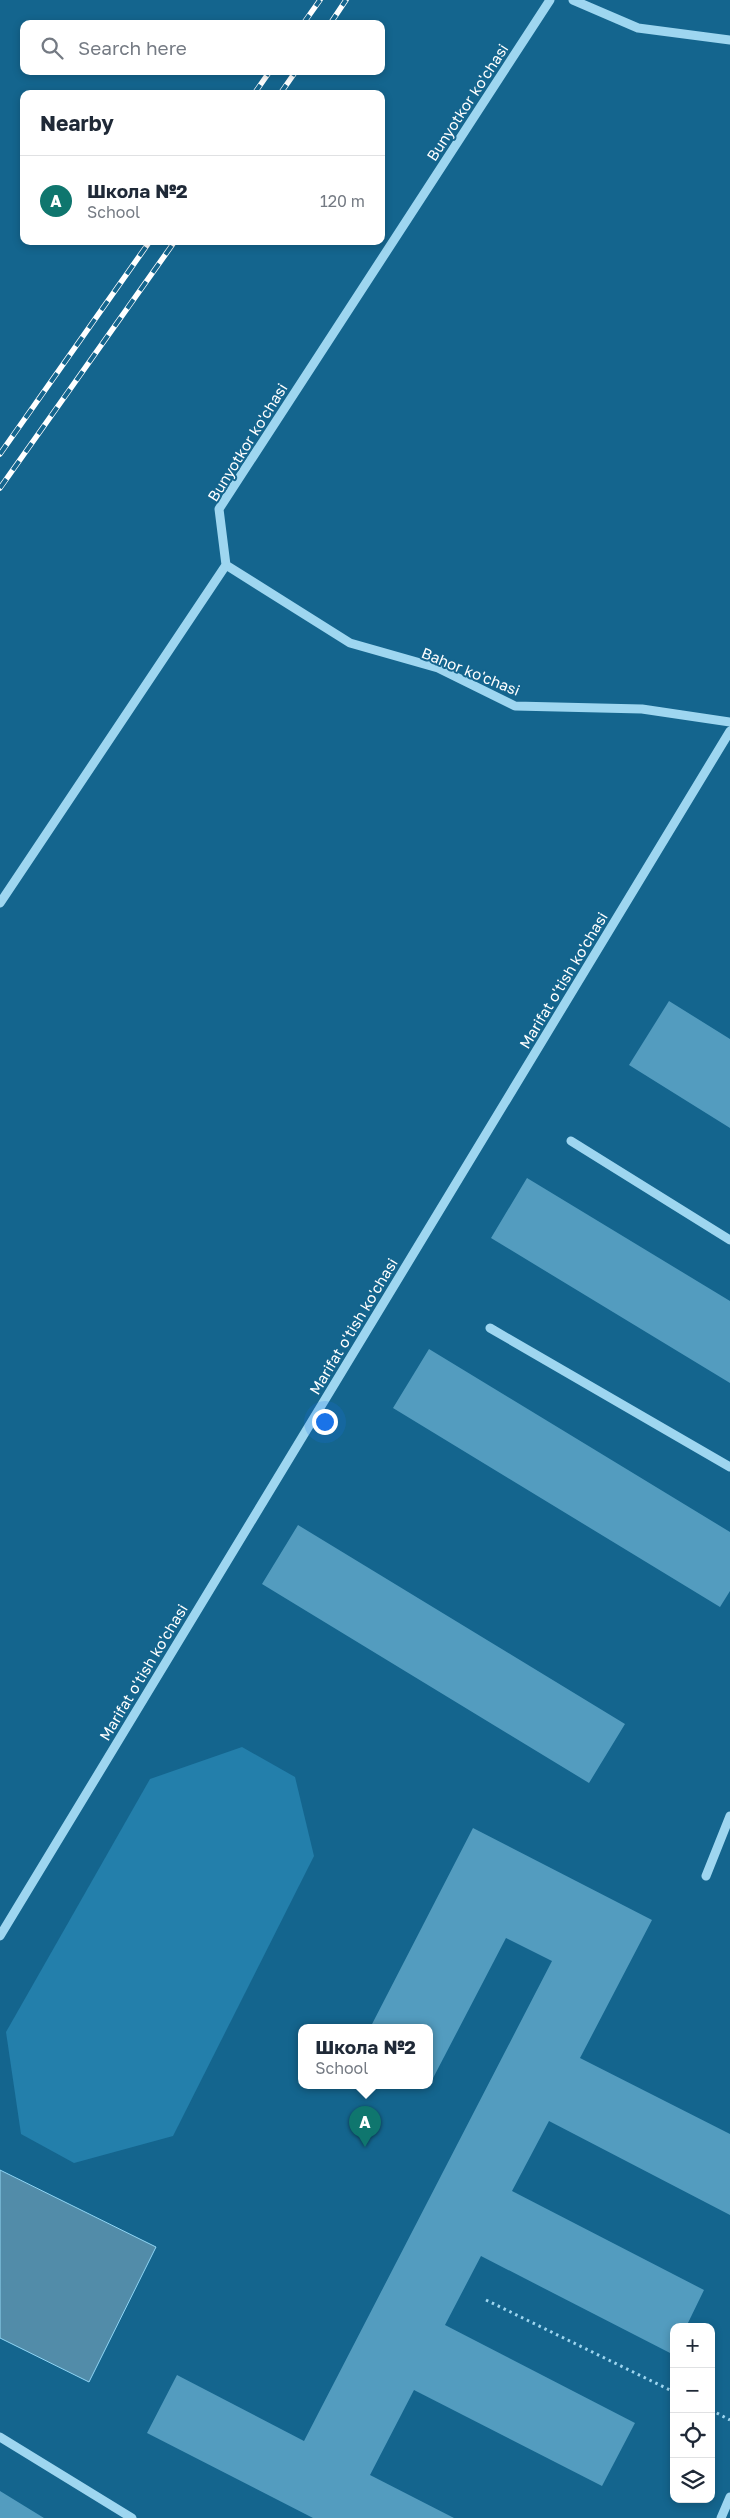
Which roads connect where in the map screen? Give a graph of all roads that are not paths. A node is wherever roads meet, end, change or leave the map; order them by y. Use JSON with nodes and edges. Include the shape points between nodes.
{"nodes":[{"id":1,"x":550,"y":0,"type":"edge"},
{"id":2,"x":573,"y":0,"type":"edge"},
{"id":3,"x":730,"y":40,"type":"edge"},
{"id":4,"x":226,"y":564,"type":"junction"},
{"id":5,"x":730,"y":722,"type":"edge"},
{"id":6,"x":730,"y":730,"type":"edge"},
{"id":7,"x":0,"y":903,"type":"edge"},
{"id":8,"x":571,"y":1141,"type":"dead end"},
{"id":9,"x":730,"y":1240,"type":"edge"},
{"id":10,"x":490,"y":1328,"type":"dead end"},
{"id":11,"x":730,"y":1467,"type":"edge"},
{"id":12,"x":730,"y":1816,"type":"edge"},
{"id":13,"x":706,"y":1876,"type":"dead end"},
{"id":14,"x":0,"y":1936,"type":"edge"},
{"id":15,"x":0,"y":2437,"type":"edge"},
{"id":16,"x":730,"y":2497,"type":"edge"},
{"id":17,"x":132,"y":2518,"type":"edge"},
{"id":18,"x":721,"y":2518,"type":"edge"}],
"edges":[{"from":1,"to":4,"type":"street","name":"Bunyotkor ko'chasi","via":[[219,509]]},
{"from":2,"to":3,"type":"street","via":[[638,28]]},
{"from":4,"to":5,"type":"street","name":"Bahor ko'chasi","via":[[350,643],[438,668],[515,706],[642,709]]},
{"from":4,"to":7,"type":"street"},
{"from":6,"to":14,"type":"street","name":"Marifat o'tish ko'chasi"},
{"from":8,"to":9,"type":"street"},
{"from":10,"to":11,"type":"street"},
{"from":12,"to":13,"type":"street"},
{"from":15,"to":17,"type":"street"},
{"from":16,"to":18,"type":"street"}]}
